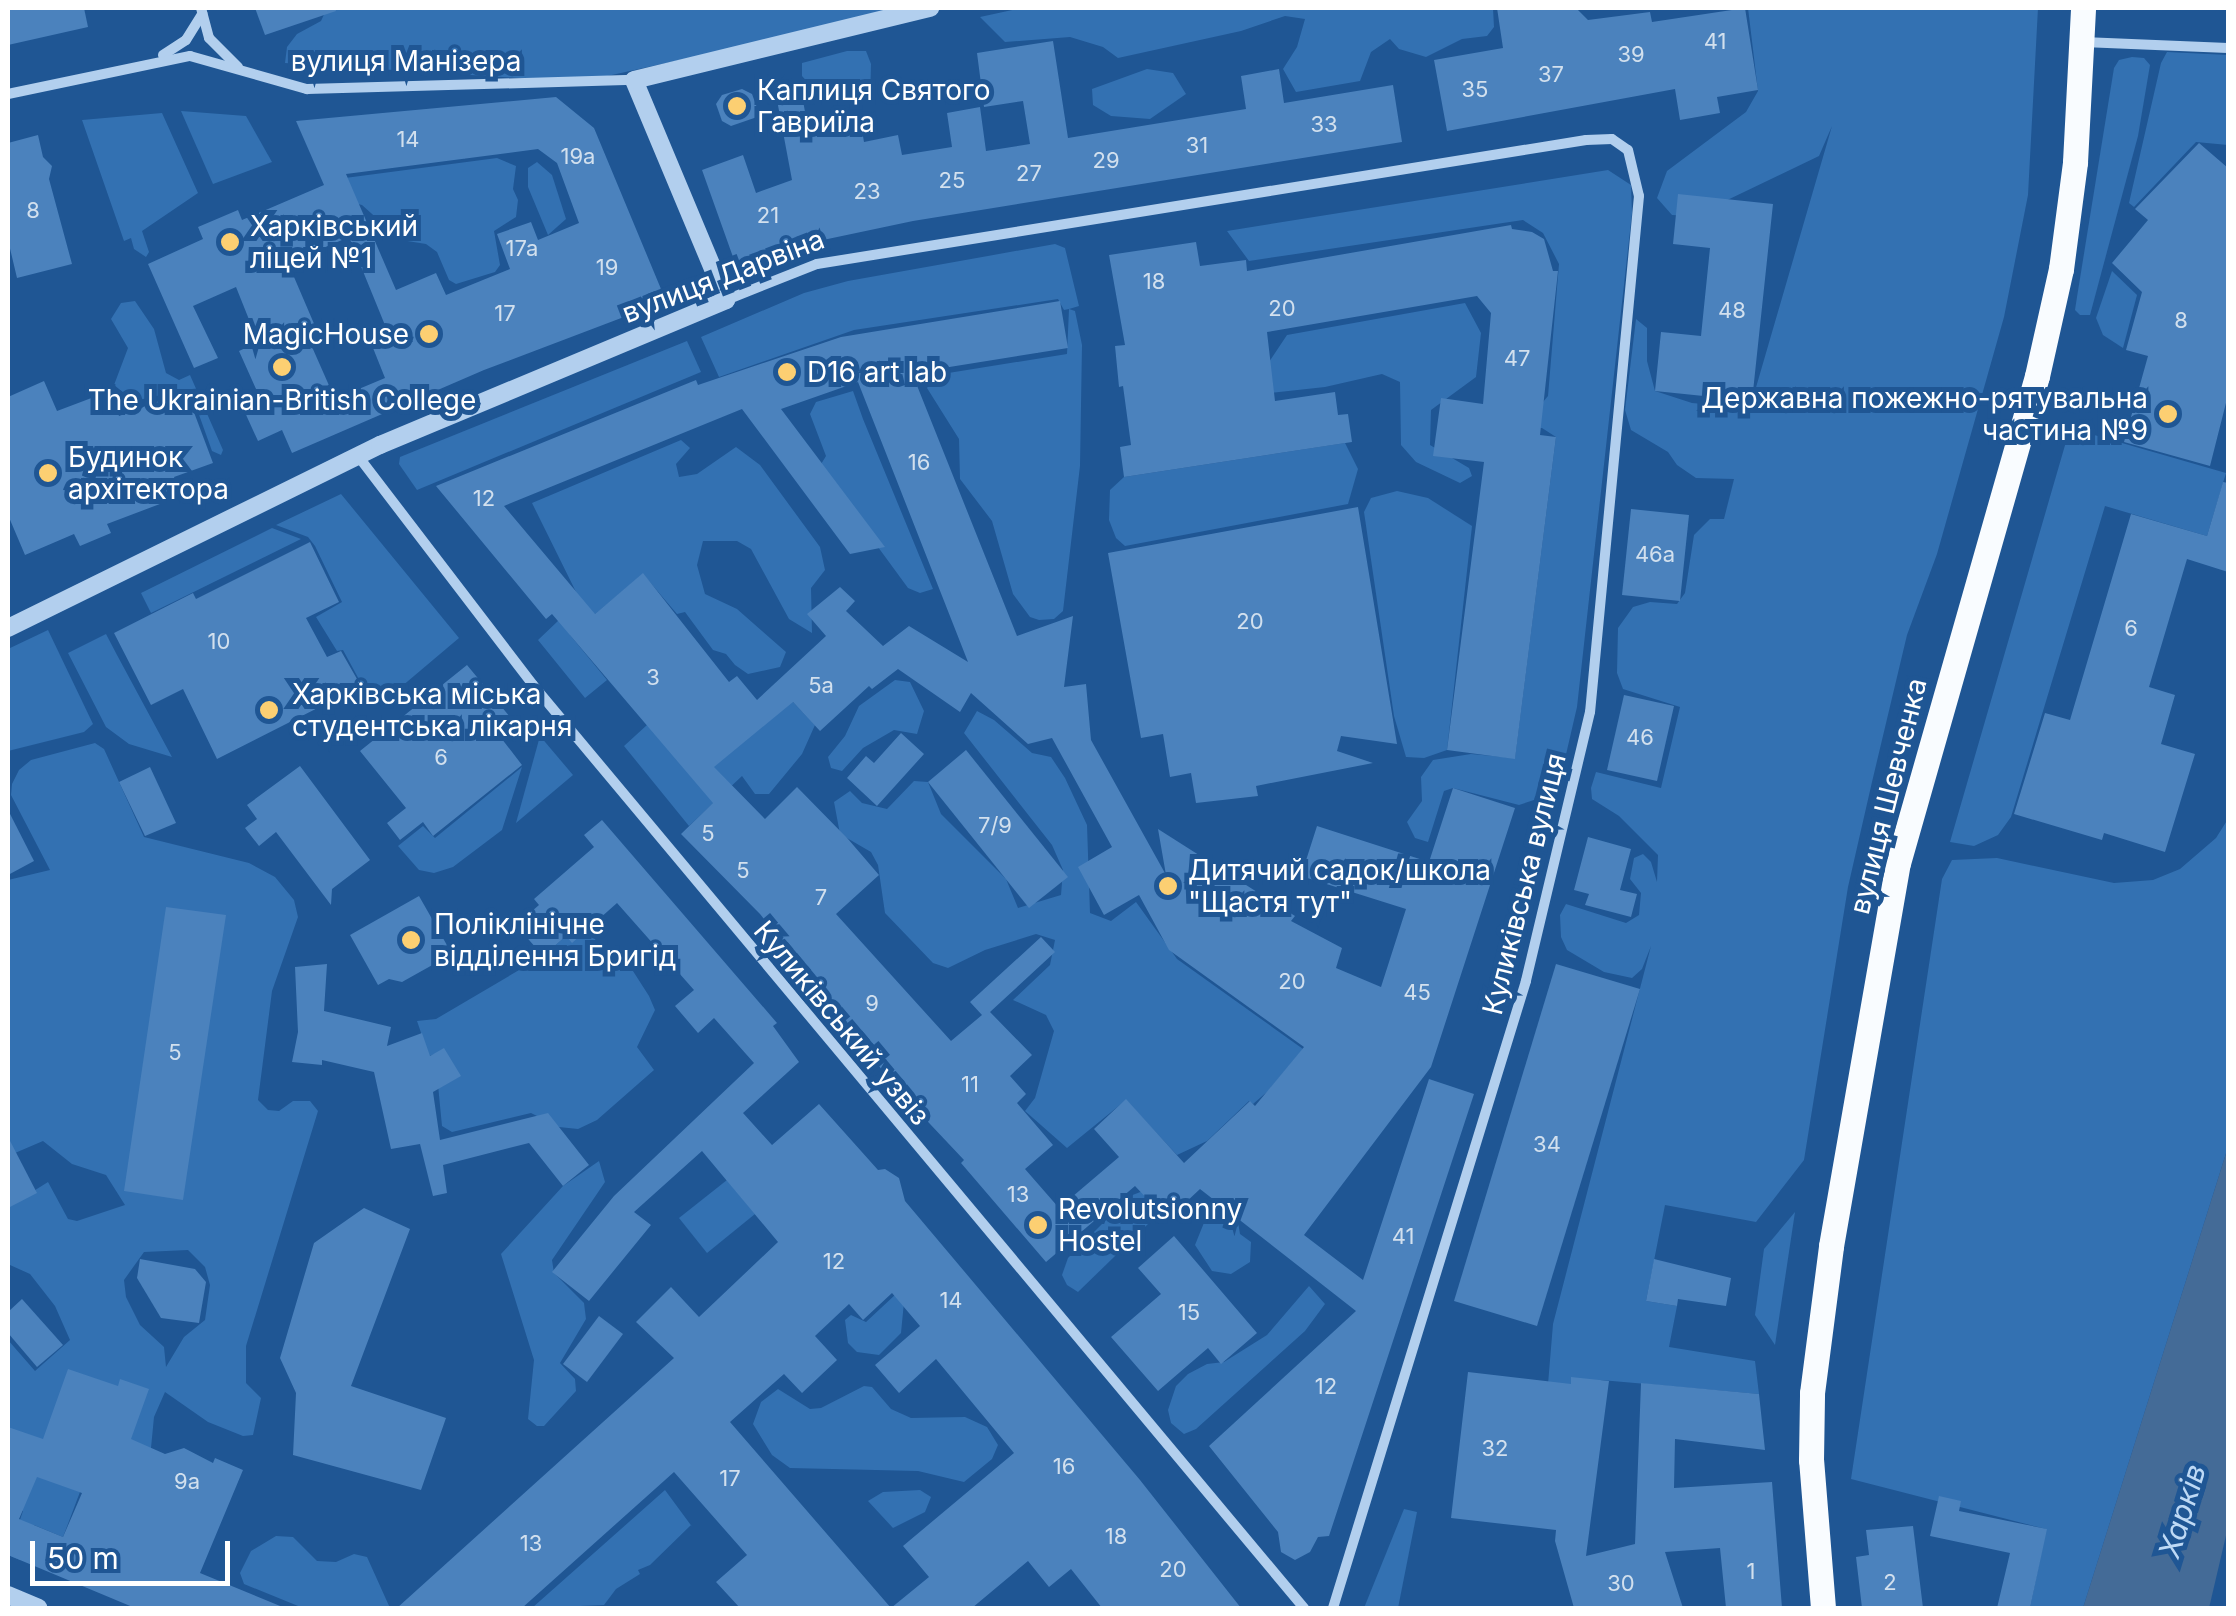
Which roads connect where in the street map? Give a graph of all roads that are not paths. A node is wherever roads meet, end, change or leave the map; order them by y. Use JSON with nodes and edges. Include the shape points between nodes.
{"nodes":[{"id":1,"x":930,"y":8,"type":"edge"},
{"id":2,"x":2083,"y":8,"type":"edge"},
{"id":3,"x":202,"y":10,"type":"edge"},
{"id":4,"x":2082,"y":42,"type":"junction"},
{"id":5,"x":2228,"y":48,"type":"edge"},
{"id":6,"x":150,"y":61,"type":"junction"},
{"id":7,"x":243,"y":70,"type":"junction"},
{"id":8,"x":634,"y":80,"type":"junction"},
{"id":9,"x":8,"y":94,"type":"edge"},
{"id":10,"x":1628,"y":150,"type":"joint"},
{"id":11,"x":726,"y":300,"type":"junction"},
{"id":12,"x":358,"y":456,"type":"junction"},
{"id":13,"x":8,"y":628,"type":"edge"},
{"id":14,"x":8,"y":1595,"type":"edge"},
{"id":15,"x":38,"y":1608,"type":"edge"},
{"id":16,"x":1304,"y":1608,"type":"edge"},
{"id":17,"x":1333,"y":1608,"type":"edge"},
{"id":18,"x":1823,"y":1608,"type":"edge"}],
"edges":[{"from":1,"to":8,"type":"street"},
{"from":2,"to":4,"type":"main road","name":"вулиця Шевченка"},
{"from":3,"to":6,"type":"street","via":[[186,40]]},
{"from":3,"to":7,"type":"street","via":[[209,38]]},
{"from":4,"to":5,"type":"street"},
{"from":4,"to":18,"type":"main road","name":"вулиця Шевченка","via":[[2061,269],[2037,376],[1898,864],[1831,1246],[1812,1393]]},
{"from":6,"to":7,"type":"street","name":"вулиця Манізера","via":[[190,56]]},
{"from":6,"to":9,"type":"street","name":"вулиця Манізера"},
{"from":7,"to":8,"type":"street","name":"вулиця Манізера","via":[[277,84],[321,89]]},
{"from":8,"to":11,"type":"street"},
{"from":10,"to":11,"type":"street","name":"вулиця Дарвіна","via":[[1612,139],[1586,140],[817,264]]},
{"from":10,"to":17,"type":"street","name":"Куликівська вулиця","via":[[1639,196],[1590,712],[1526,981]]},
{"from":11,"to":12,"type":"street","name":"вулиця Дарвіна"},
{"from":12,"to":13,"type":"street","name":"вулиця Дарвіна"},
{"from":12,"to":16,"type":"street","name":"Куликівський узвіз","via":[[533,685]]},
{"from":14,"to":15,"type":"street"}]}
